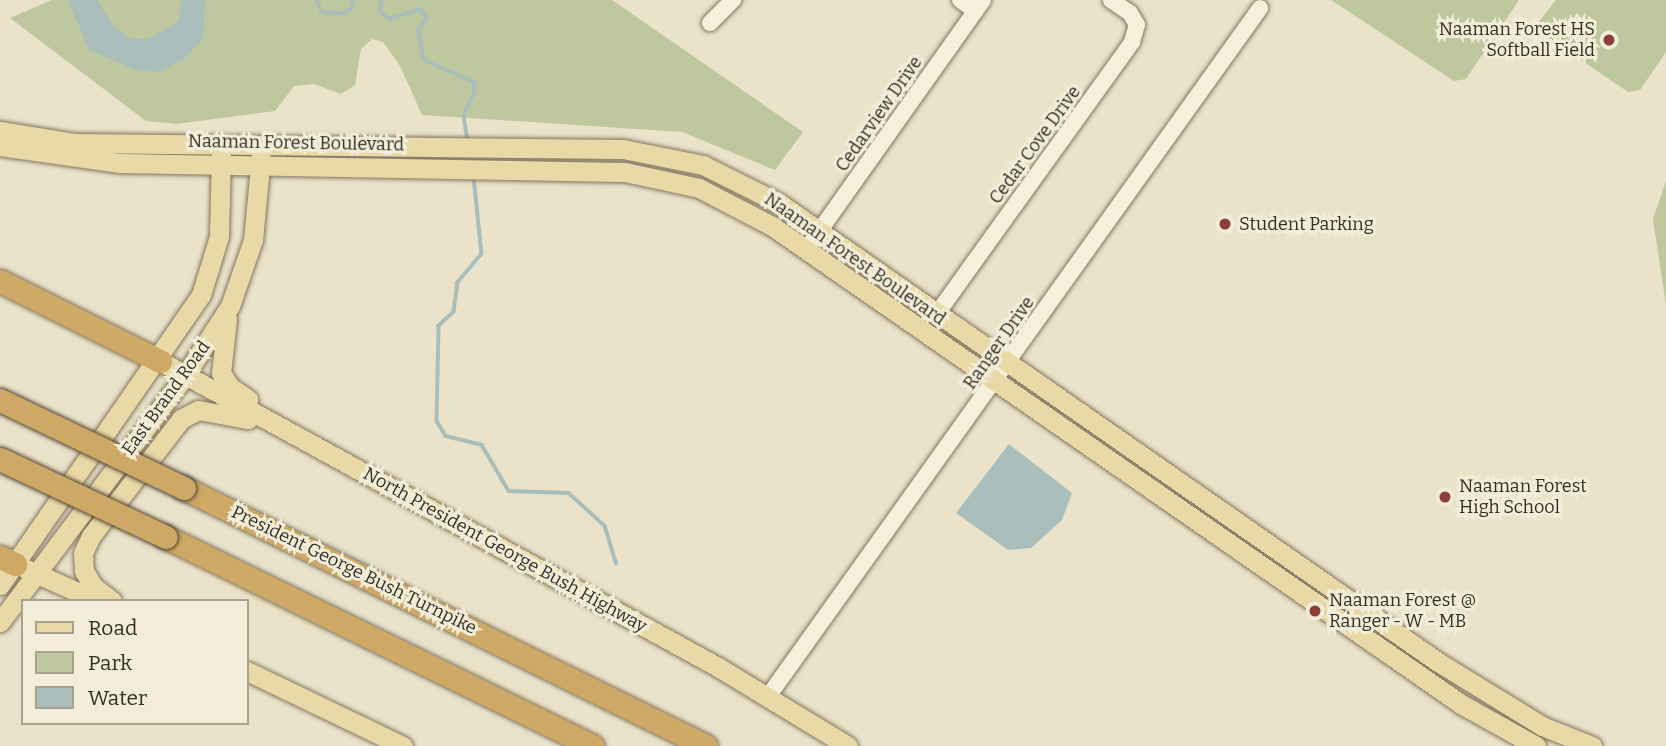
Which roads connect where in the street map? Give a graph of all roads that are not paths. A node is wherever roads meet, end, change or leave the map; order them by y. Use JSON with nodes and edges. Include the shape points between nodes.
{"nodes":[{"id":1,"x":733,"y":0,"type":"edge"},
{"id":2,"x":960,"y":0,"type":"edge"},
{"id":3,"x":1111,"y":0,"type":"edge"},
{"id":4,"x":979,"y":5,"type":"edge"},
{"id":5,"x":1260,"y":8,"type":"dead end"},
{"id":6,"x":710,"y":23,"type":"dead end"},
{"id":7,"x":0,"y":131,"type":"edge"},
{"id":8,"x":221,"y":143,"type":"junction"},
{"id":9,"x":261,"y":144,"type":"junction"},
{"id":10,"x":0,"y":146,"type":"edge"},
{"id":11,"x":626,"y":150,"type":"junction"},
{"id":12,"x":222,"y":167,"type":"junction"},
{"id":13,"x":261,"y":167,"type":"junction"},
{"id":14,"x":625,"y":172,"type":"junction"},
{"id":15,"x":820,"y":233,"type":"junction"},
{"id":16,"x":806,"y":250,"type":"junction"},
{"id":17,"x":0,"y":281,"type":"edge"},
{"id":18,"x":230,"y":306,"type":"junction"},
{"id":19,"x":936,"y":315,"type":"junction"},
{"id":20,"x":159,"y":360,"type":"junction"},
{"id":21,"x":1006,"y":365,"type":"junction"},
{"id":22,"x":184,"y":377,"type":"junction"},
{"id":23,"x":995,"y":382,"type":"junction"},
{"id":24,"x":0,"y":400,"type":"edge"},
{"id":25,"x":327,"y":449,"type":"junction"},
{"id":26,"x":0,"y":459,"type":"edge"},
{"id":27,"x":17,"y":564,"type":"edge"},
{"id":28,"x":0,"y":585,"type":"edge"},
{"id":29,"x":94,"y":599,"type":"edge"},
{"id":30,"x":109,"y":599,"type":"edge"},
{"id":31,"x":0,"y":622,"type":"edge"},
{"id":32,"x":1435,"y":660,"type":"junction"},
{"id":33,"x":248,"y":671,"type":"edge"},
{"id":34,"x":1421,"y":676,"type":"junction"},
{"id":35,"x":767,"y":698,"type":"junction"},
{"id":36,"x":403,"y":746,"type":"edge"},
{"id":37,"x":592,"y":746,"type":"edge"},
{"id":38,"x":706,"y":746,"type":"edge"},
{"id":39,"x":848,"y":746,"type":"edge"},
{"id":40,"x":1536,"y":746,"type":"edge"},
{"id":41,"x":1592,"y":746,"type":"edge"}],
"edges":[{"from":1,"to":6,"type":"street"},
{"from":2,"to":4,"type":"street"},
{"from":3,"to":19,"type":"street","name":"Cedar Cove Drive","via":[[1138,25],[1132,42]]},
{"from":4,"to":15,"type":"street","name":"Cedarview Drive"},
{"from":5,"to":21,"type":"street","name":"Ranger Drive"},
{"from":7,"to":8,"type":"main road","name":"Naaman Forest Boulevard","via":[[75,143]]},
{"from":8,"to":9,"type":"main road","name":"Naaman Forest Boulevard"},
{"from":8,"to":12,"type":"main road","name":"East Brand Road"},
{"from":9,"to":11,"type":"main road","name":"Naaman Forest Boulevard"},
{"from":9,"to":13,"type":"main road","name":"East Brand Road"},
{"from":10,"to":12,"type":"main road","name":"Naaman Forest Boulevard","via":[[120,163]]},
{"from":11,"to":14,"type":"main road"},
{"from":11,"to":15,"type":"main road","name":"Naaman Forest Boulevard","via":[[703,165],[731,176]]},
{"from":12,"to":13,"type":"main road","name":"Naaman Forest Boulevard"},
{"from":12,"to":20,"type":"main road","name":"East Brand Road","via":[[214,257],[201,295]]},
{"from":13,"to":14,"type":"main road","name":"Naaman Forest Boulevard"},
{"from":13,"to":18,"type":"main road","name":"East Brand Road","via":[[253,240]]},
{"from":14,"to":16,"type":"main road","name":"Naaman Forest Boulevard","via":[[664,178],[720,197]]},
{"from":15,"to":16,"type":"street","name":"Cedarview Drive"},
{"from":15,"to":19,"type":"main road","name":"Naaman Forest Boulevard"},
{"from":16,"to":23,"type":"main road","name":"Naaman Forest Boulevard"},
{"from":17,"to":20,"type":"highway"},
{"from":18,"to":22,"type":"main road","name":"East Brand Road"},
{"from":18,"to":25,"type":"main road","via":[[220,361],[230,387],[321,439]]},
{"from":19,"to":21,"type":"main road","name":"Naaman Forest Boulevard"},
{"from":20,"to":22,"type":"main road","name":"North President George Bush Highway"},
{"from":20,"to":27,"type":"main road","name":"East Brand Road","via":[[81,465]]},
{"from":21,"to":23,"type":"street","name":"Ranger Drive"},
{"from":21,"to":32,"type":"main road","name":"Naaman Forest Boulevard"},
{"from":22,"to":25,"type":"main road","name":"North President George Bush Highway"},
{"from":22,"to":27,"type":"main road","name":"East Brand Road"},
{"from":23,"to":34,"type":"main road","name":"Naaman Forest Boulevard"},
{"from":23,"to":35,"type":"street","name":"Ranger Drive"},
{"from":24,"to":38,"type":"highway","name":"President George Bush Turnpike","bridge":true},
{"from":25,"to":30,"type":"main road","via":[[310,447],[257,422],[217,410],[198,410],[181,419],[91,536],[83,553],[84,570],[93,586]]},
{"from":25,"to":35,"type":"main road","name":"North President George Bush Highway"},
{"from":26,"to":37,"type":"highway","bridge":true},
{"from":27,"to":28,"type":"main road","name":"East Brand Road"},
{"from":27,"to":29,"type":"main road"},
{"from":27,"to":31,"type":"main road","name":"East Brand Road"},
{"from":32,"to":34,"type":"main road"},
{"from":32,"to":41,"type":"main road","name":"Naaman Forest Boulevard","via":[[1542,726]]},
{"from":33,"to":36,"type":"main road"},
{"from":34,"to":40,"type":"main road","name":"Naaman Forest Boulevard"},
{"from":35,"to":39,"type":"main road","name":"North President George Bush Highway"}]}
